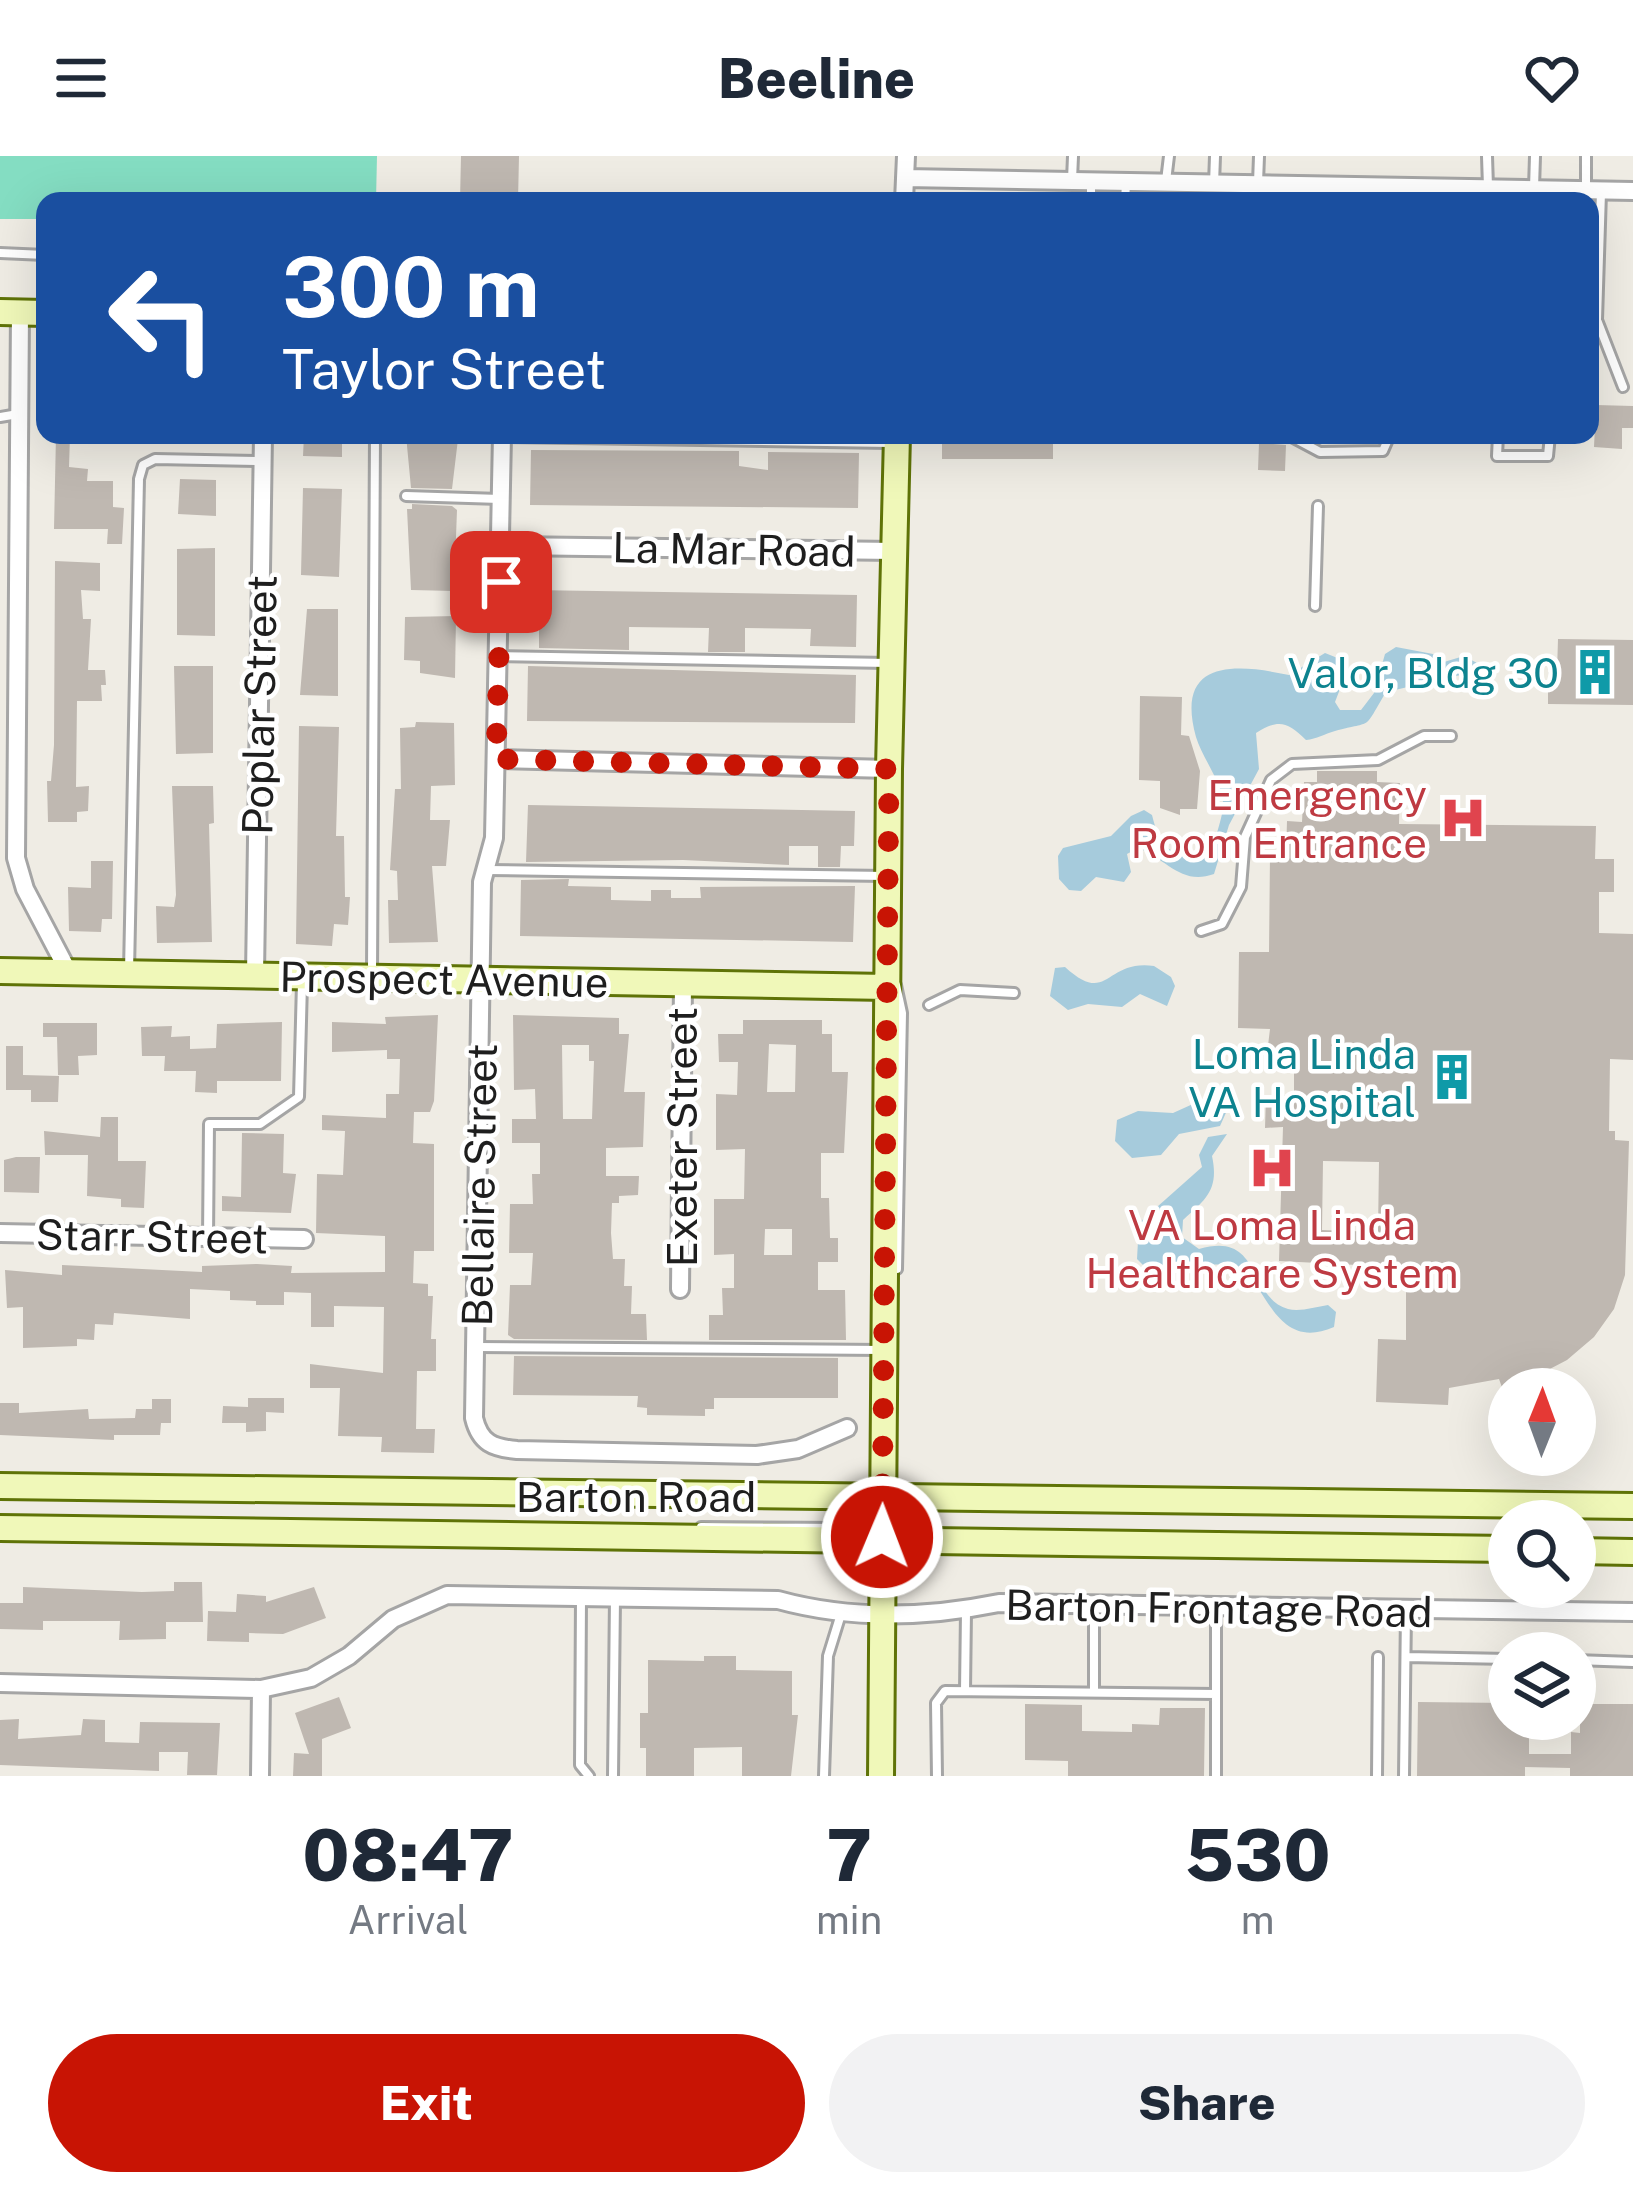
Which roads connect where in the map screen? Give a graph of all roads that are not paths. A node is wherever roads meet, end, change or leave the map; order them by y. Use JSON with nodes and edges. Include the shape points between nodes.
{"nodes":[{"id":1,"x":905,"y":156,"type":"edge"},
{"id":2,"x":1073,"y":156,"type":"edge"},
{"id":3,"x":1168,"y":156,"type":"edge"},
{"id":4,"x":1215,"y":156,"type":"edge"},
{"id":5,"x":1259,"y":156,"type":"edge"},
{"id":6,"x":1487,"y":156,"type":"edge"},
{"id":7,"x":1535,"y":156,"type":"edge"},
{"id":8,"x":1586,"y":156,"type":"edge"},
{"id":9,"x":905,"y":178,"type":"junction"},
{"id":10,"x":1082,"y":181,"type":"junction"},
{"id":11,"x":1166,"y":183,"type":"junction"},
{"id":12,"x":1214,"y":184,"type":"junction"},
{"id":13,"x":1258,"y":184,"type":"junction"},
{"id":14,"x":1534,"y":189,"type":"junction"},
{"id":15,"x":1593,"y":191,"type":"junction"},
{"id":16,"x":1633,"y":191,"type":"edge"},
{"id":17,"x":904,"y":192,"type":"edge"},
{"id":18,"x":1087,"y":192,"type":"edge"},
{"id":19,"x":1126,"y":192,"type":"edge"},
{"id":20,"x":1364,"y":192,"type":"edge"},
{"id":21,"x":1499,"y":192,"type":"edge"},
{"id":22,"x":1508,"y":192,"type":"edge"},
{"id":23,"x":1546,"y":192,"type":"edge"},
{"id":24,"x":1584,"y":192,"type":"edge"},
{"id":25,"x":0,"y":253,"type":"edge"},
{"id":26,"x":36,"y":255,"type":"edge"},
{"id":27,"x":22,"y":312,"type":"edge"},
{"id":28,"x":1599,"y":325,"type":"edge"},
{"id":29,"x":1623,"y":387,"type":"dead end"},
{"id":30,"x":19,"y":414,"type":"junction"},
{"id":31,"x":0,"y":417,"type":"edge"},
{"id":32,"x":263,"y":444,"type":"edge"},
{"id":33,"x":375,"y":444,"type":"edge"},
{"id":34,"x":502,"y":444,"type":"edge"},
{"id":35,"x":896,"y":444,"type":"edge"},
{"id":36,"x":1305,"y":444,"type":"edge"},
{"id":37,"x":1387,"y":444,"type":"edge"},
{"id":38,"x":1498,"y":444,"type":"edge"},
{"id":39,"x":1549,"y":444,"type":"edge"},
{"id":40,"x":263,"y":461,"type":"junction"},
{"id":41,"x":406,"y":496,"type":"dead end"},
{"id":42,"x":502,"y":499,"type":"junction"},
{"id":43,"x":1318,"y":506,"type":"dead end"},
{"id":44,"x":501,"y":546,"type":"junction"},
{"id":45,"x":894,"y":551,"type":"junction"},
{"id":46,"x":9,"y":573,"type":"edge"},
{"id":47,"x":1315,"y":606,"type":"dead end"},
{"id":48,"x":500,"y":656,"type":"junction"},
{"id":49,"x":891,"y":663,"type":"junction"},
{"id":50,"x":1451,"y":736,"type":"dead end"},
{"id":51,"x":496,"y":759,"type":"junction"},
{"id":52,"x":889,"y":769,"type":"junction"},
{"id":53,"x":485,"y":870,"type":"junction"},
{"id":54,"x":888,"y":876,"type":"junction"},
{"id":55,"x":1201,"y":931,"type":"dead end"},
{"id":56,"x":0,"y":971,"type":"edge"},
{"id":57,"x":68,"y":971,"type":"junction"},
{"id":58,"x":129,"y":973,"type":"junction"},
{"id":59,"x":255,"y":975,"type":"junction"},
{"id":60,"x":302,"y":976,"type":"junction"},
{"id":61,"x":887,"y":976,"type":"junction"},
{"id":62,"x":372,"y":977,"type":"junction"},
{"id":63,"x":482,"y":979,"type":"junction"},
{"id":64,"x":683,"y":984,"type":"junction"},
{"id":65,"x":1014,"y":993,"type":"dead end"},
{"id":66,"x":929,"y":1005,"type":"dead end"},
{"id":67,"x":0,"y":1233,"type":"edge"},
{"id":68,"x":208,"y":1238,"type":"junction"},
{"id":69,"x":304,"y":1239,"type":"dead end"},
{"id":70,"x":680,"y":1288,"type":"dead end"},
{"id":71,"x":476,"y":1347,"type":"junction"},
{"id":72,"x":883,"y":1350,"type":"junction"},
{"id":73,"x":847,"y":1428,"type":"dead end"},
{"id":74,"x":0,"y":1486,"type":"edge"},
{"id":75,"x":1633,"y":1506,"type":"edge"},
{"id":76,"x":884,"y":1511,"type":"junction"},
{"id":77,"x":0,"y":1528,"type":"edge"},
{"id":78,"x":1488,"y":1548,"type":"edge"},
{"id":79,"x":1596,"y":1551,"type":"edge"},
{"id":80,"x":1633,"y":1552,"type":"edge"},
{"id":81,"x":581,"y":1597,"type":"junction"},
{"id":82,"x":615,"y":1597,"type":"junction"},
{"id":83,"x":1094,"y":1604,"type":"junction"},
{"id":84,"x":1216,"y":1606,"type":"junction"},
{"id":85,"x":966,"y":1609,"type":"junction"},
{"id":86,"x":1406,"y":1610,"type":"junction"},
{"id":87,"x":1633,"y":1612,"type":"edge"},
{"id":88,"x":841,"y":1613,"type":"junction"},
{"id":89,"x":881,"y":1614,"type":"junction"},
{"id":90,"x":1378,"y":1657,"type":"dead end"},
{"id":91,"x":1406,"y":1657,"type":"junction"},
{"id":92,"x":1488,"y":1659,"type":"edge"},
{"id":93,"x":1596,"y":1661,"type":"edge"},
{"id":94,"x":1633,"y":1662,"type":"edge"},
{"id":95,"x":0,"y":1683,"type":"edge"},
{"id":96,"x":261,"y":1689,"type":"junction"},
{"id":97,"x":965,"y":1691,"type":"junction"},
{"id":98,"x":1094,"y":1693,"type":"junction"},
{"id":99,"x":1216,"y":1694,"type":"junction"},
{"id":100,"x":260,"y":1776,"type":"edge"},
{"id":101,"x":589,"y":1776,"type":"edge"},
{"id":102,"x":613,"y":1776,"type":"edge"},
{"id":103,"x":824,"y":1776,"type":"edge"},
{"id":104,"x":881,"y":1776,"type":"edge"},
{"id":105,"x":937,"y":1776,"type":"edge"},
{"id":106,"x":1216,"y":1776,"type":"edge"},
{"id":107,"x":1377,"y":1776,"type":"edge"},
{"id":108,"x":1404,"y":1776,"type":"edge"}],
"edges":[{"from":1,"to":9,"type":"street"},
{"from":2,"to":10,"type":"lane"},
{"from":3,"to":11,"type":"lane"},
{"from":4,"to":12,"type":"lane"},
{"from":5,"to":13,"type":"lane"},
{"from":6,"to":21,"type":"lane"},
{"from":7,"to":14,"type":"lane"},
{"from":8,"to":15,"type":"lane"},
{"from":9,"to":10,"type":"street"},
{"from":9,"to":17,"type":"street"},
{"from":10,"to":18,"type":"lane"},
{"from":10,"to":19,"type":"street"},
{"from":11,"to":12,"type":"street"},
{"from":11,"to":19,"type":"street"},
{"from":12,"to":13,"type":"street"},
{"from":13,"to":20,"type":"street"},
{"from":14,"to":22,"type":"street"},
{"from":14,"to":23,"type":"street"},
{"from":15,"to":16,"type":"street"},
{"from":15,"to":24,"type":"street"},
{"from":25,"to":26,"type":"lane"},
{"from":27,"to":30,"type":"street"},
{"from":28,"to":29,"type":"lane"},
{"from":30,"to":31,"type":"lane"},
{"from":30,"to":46,"type":"street"},
{"from":32,"to":40,"type":"street","name":"Poplar Street"},
{"from":33,"to":62,"type":"lane"},
{"from":34,"to":42,"type":"street","name":"Bellaire Street"},
{"from":35,"to":45,"type":"main road"},
{"from":36,"to":37,"type":"lane","via":[[1320,452],[1384,451]]},
{"from":38,"to":39,"type":"lane","via":[[1497,456],[1548,456]]},
{"from":40,"to":58,"type":"lane","via":[[155,459],[139,479]]},
{"from":40,"to":59,"type":"street","name":"Poplar Street"},
{"from":41,"to":42,"type":"lane"},
{"from":42,"to":44,"type":"street","name":"Bellaire Street"},
{"from":43,"to":47,"type":"lane"},
{"from":44,"to":45,"type":"street","name":"La Mar Road"},
{"from":44,"to":48,"type":"street","name":"Bellaire Street"},
{"from":45,"to":49,"type":"main road"},
{"from":46,"to":57,"type":"street","via":[[16,858]]},
{"from":48,"to":49,"type":"lane"},
{"from":48,"to":51,"type":"street","name":"Bellaire Street"},
{"from":49,"to":52,"type":"main road"},
{"from":50,"to":55,"type":"lane","via":[[1424,736],[1378,760],[1292,764],[1271,780],[1245,837],[1241,887],[1222,924]]},
{"from":51,"to":52,"type":"street"},
{"from":51,"to":53,"type":"street","name":"Bellaire Street"},
{"from":52,"to":54,"type":"main road"},
{"from":53,"to":54,"type":"lane"},
{"from":53,"to":63,"type":"street","name":"Bellaire Street"},
{"from":54,"to":61,"type":"main road"},
{"from":56,"to":57,"type":"main road","name":"Prospect Avenue"},
{"from":57,"to":58,"type":"main road","name":"Prospect Avenue"},
{"from":58,"to":59,"type":"main road","name":"Prospect Avenue"},
{"from":59,"to":60,"type":"main road","name":"Prospect Avenue"},
{"from":60,"to":62,"type":"main road","name":"Prospect Avenue"},
{"from":60,"to":68,"type":"lane","via":[[299,1096],[260,1124],[209,1124]]},
{"from":61,"to":64,"type":"main road","name":"Prospect Avenue"},
{"from":61,"to":72,"type":"main road"},
{"from":61,"to":76,"type":"lane","via":[[902,1013],[896,1477]]},
{"from":62,"to":63,"type":"main road","name":"Prospect Avenue"},
{"from":63,"to":64,"type":"main road","name":"Prospect Avenue"},
{"from":63,"to":71,"type":"street","name":"Bellaire Street"},
{"from":64,"to":70,"type":"street","name":"Exeter Street"},
{"from":65,"to":66,"type":"lane","via":[[960,990]]},
{"from":67,"to":68,"type":"street","name":"Starr Street"},
{"from":68,"to":69,"type":"street","name":"Starr Street"},
{"from":71,"to":72,"type":"lane"},
{"from":71,"to":73,"type":"street","name":"Bellaire Street","via":[[477,1432],[495,1448],[758,1455]]},
{"from":72,"to":76,"type":"main road"},
{"from":74,"to":76,"type":"main road","name":"Barton Road"},
{"from":75,"to":76,"type":"main road","name":"Barton Road"},
{"from":76,"to":77,"type":"main road","name":"Barton Road","via":[[677,1537]]},
{"from":76,"to":78,"type":"main road","name":"Barton Road"},
{"from":76,"to":89,"type":"main road"},
{"from":79,"to":80,"type":"main road"},
{"from":81,"to":82,"type":"street","name":"Barton Frontage Road"},
{"from":81,"to":96,"type":"street","name":"Barton Frontage Road","via":[[447,1595],[393,1619],[311,1678]]},
{"from":81,"to":101,"type":"lane","via":[[580,1765]]},
{"from":82,"to":88,"type":"street","name":"Barton Frontage Road","via":[[778,1600]]},
{"from":82,"to":102,"type":"lane"},
{"from":83,"to":84,"type":"street","name":"Barton Frontage Road"},
{"from":83,"to":85,"type":"street","name":"Barton Frontage Road"},
{"from":83,"to":98,"type":"lane"},
{"from":84,"to":86,"type":"street","name":"Barton Frontage Road"},
{"from":84,"to":99,"type":"lane"},
{"from":85,"to":89,"type":"street","name":"Barton Frontage Road"},
{"from":85,"to":97,"type":"lane"},
{"from":86,"to":87,"type":"street","name":"Barton Frontage Road"},
{"from":86,"to":91,"type":"lane"},
{"from":88,"to":89,"type":"street","name":"Barton Frontage Road"},
{"from":88,"to":103,"type":"lane","via":[[828,1656]]},
{"from":89,"to":104,"type":"main road"},
{"from":90,"to":107,"type":"lane"},
{"from":91,"to":92,"type":"lane"},
{"from":91,"to":108,"type":"lane"},
{"from":93,"to":94,"type":"lane"},
{"from":95,"to":96,"type":"street"},
{"from":96,"to":100,"type":"street"},
{"from":97,"to":98,"type":"lane"},
{"from":97,"to":105,"type":"lane","via":[[945,1691],[936,1702]]},
{"from":98,"to":99,"type":"lane"},
{"from":99,"to":106,"type":"lane"}]}
